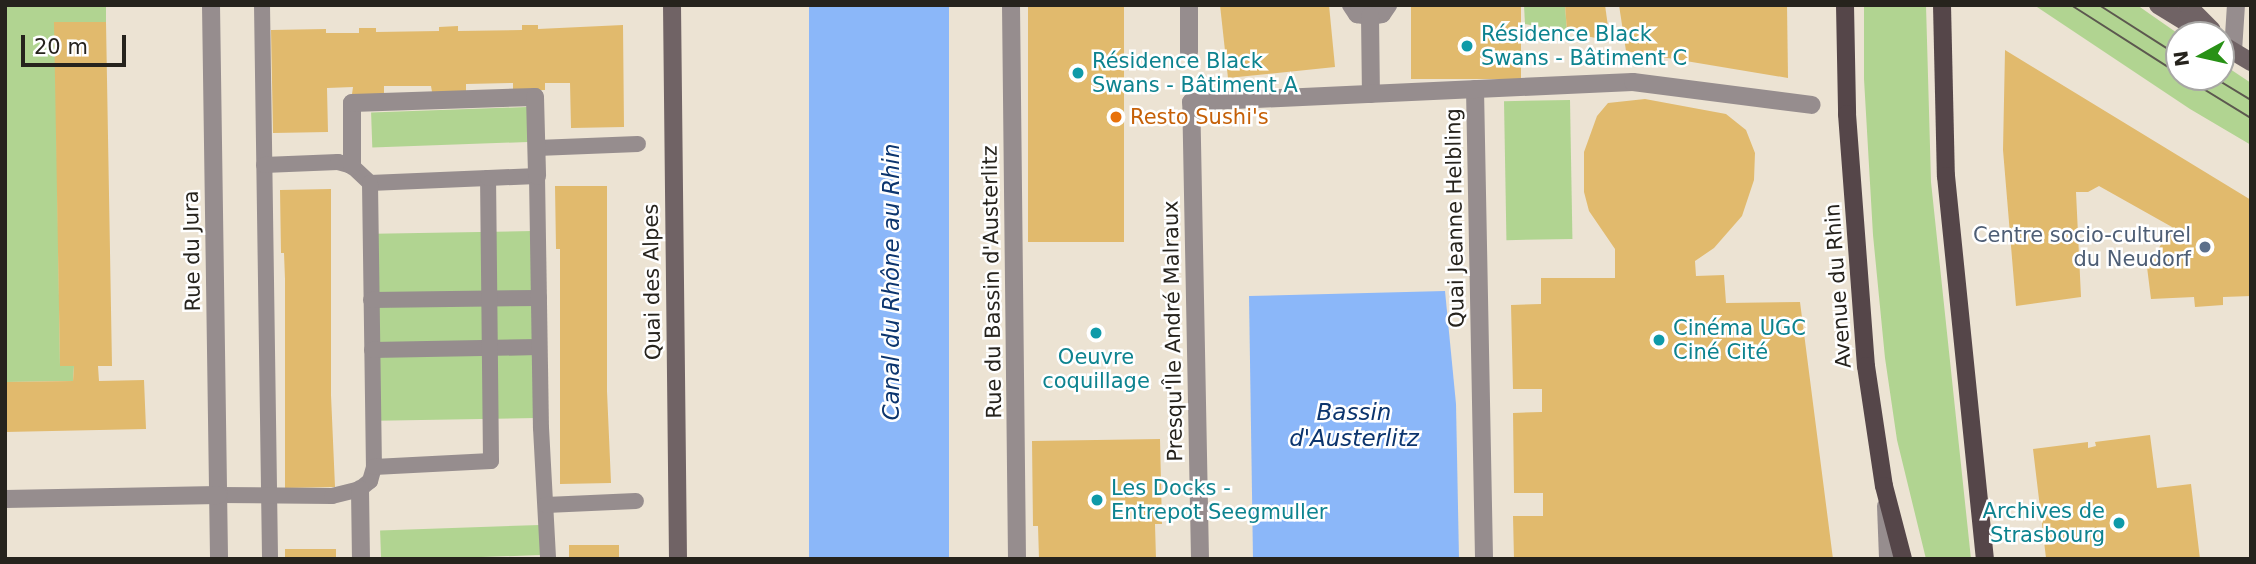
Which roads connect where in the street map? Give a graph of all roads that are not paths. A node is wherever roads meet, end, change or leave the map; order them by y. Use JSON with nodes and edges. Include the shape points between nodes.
{"nodes":[{"id":1,"x":211,"y":5,"type":"edge"},
{"id":2,"x":262,"y":5,"type":"edge"},
{"id":3,"x":672,"y":5,"type":"edge"},
{"id":4,"x":1011,"y":5,"type":"edge"},
{"id":5,"x":1189,"y":5,"type":"edge"},
{"id":6,"x":1351,"y":5,"type":"edge"},
{"id":7,"x":1388,"y":5,"type":"edge"},
{"id":8,"x":1845,"y":5,"type":"edge"},
{"id":9,"x":1942,"y":5,"type":"edge"},
{"id":10,"x":2158,"y":5,"type":"edge"},
{"id":11,"x":2187,"y":5,"type":"edge"},
{"id":12,"x":1370,"y":16,"type":"junction"},
{"id":13,"x":2184,"y":21,"type":"edge"},
{"id":14,"x":2203,"y":21,"type":"edge"},
{"id":15,"x":1189,"y":52,"type":"dead end"},
{"id":16,"x":2235,"y":52,"type":"edge"},
{"id":17,"x":2251,"y":62,"type":"edge"},
{"id":18,"x":1475,"y":89,"type":"junction"},
{"id":19,"x":1371,"y":94,"type":"junction"},
{"id":20,"x":1191,"y":102,"type":"joint"},
{"id":21,"x":1812,"y":106,"type":"dead end"},
{"id":22,"x":638,"y":144,"type":"dead end"},
{"id":23,"x":537,"y":149,"type":"junction"},
{"id":24,"x":264,"y":165,"type":"junction"},
{"id":25,"x":352,"y":166,"type":"junction"},
{"id":26,"x":537,"y":176,"type":"junction"},
{"id":27,"x":488,"y":178,"type":"junction"},
{"id":28,"x":370,"y":183,"type":"junction"},
{"id":29,"x":489,"y":298,"type":"junction"},
{"id":30,"x":539,"y":298,"type":"junction"},
{"id":31,"x":372,"y":300,"type":"junction"},
{"id":32,"x":539,"y":347,"type":"junction"},
{"id":33,"x":490,"y":348,"type":"junction"},
{"id":34,"x":372,"y":350,"type":"junction"},
{"id":35,"x":374,"y":467,"type":"junction"},
{"id":36,"x":1884,"y":486,"type":"junction"},
{"id":37,"x":360,"y":489,"type":"junction"},
{"id":38,"x":218,"y":495,"type":"junction"},
{"id":39,"x":270,"y":495,"type":"junction"},
{"id":40,"x":5,"y":499,"type":"edge"},
{"id":41,"x":636,"y":501,"type":"dead end"},
{"id":42,"x":546,"y":505,"type":"junction"},
{"id":43,"x":219,"y":559,"type":"edge"},
{"id":44,"x":270,"y":559,"type":"edge"},
{"id":45,"x":360,"y":559,"type":"edge"},
{"id":46,"x":548,"y":559,"type":"edge"},
{"id":47,"x":678,"y":559,"type":"edge"},
{"id":48,"x":1017,"y":559,"type":"edge"},
{"id":49,"x":1199,"y":559,"type":"edge"},
{"id":50,"x":1484,"y":559,"type":"edge"},
{"id":51,"x":1887,"y":559,"type":"edge"},
{"id":52,"x":1903,"y":559,"type":"edge"},
{"id":53,"x":1985,"y":559,"type":"edge"}],
"edges":[{"from":1,"to":38,"type":"street","name":"Rue du Jura"},
{"from":2,"to":24,"type":"lane"},
{"from":3,"to":47,"type":"main road","name":"Quai des Alpes"},
{"from":4,"to":48,"type":"street","name":"Rue du Bassin d'Austerlitz"},
{"from":5,"to":15,"type":"street"},
{"from":6,"to":12,"type":"street","via":[[1357,14]]},
{"from":7,"to":12,"type":"street","via":[[1382,14]]},
{"from":8,"to":36,"type":"main road","name":"Avenue du Rhin","via":[[1847,114],[1866,366]]},
{"from":9,"to":53,"type":"main road","via":[[1946,176]]},
{"from":10,"to":13,"type":"main road"},
{"from":11,"to":14,"type":"main road"},
{"from":12,"to":19,"type":"street"},
{"from":16,"to":17,"type":"main road"},
{"from":18,"to":19,"type":"street","name":"Quai Jeanne Helbling"},
{"from":18,"to":21,"type":"street","via":[[1633,82]]},
{"from":18,"to":50,"type":"street","name":"Quai Jeanne Helbling"},
{"from":19,"to":20,"type":"street","name":"Quai Jeanne Helbling"},
{"from":20,"to":49,"type":"street","name":"Presqu'Île André Malraux"},
{"from":22,"to":23,"type":"lane"},
{"from":23,"to":25,"type":"street","via":[[535,97],[352,103]]},
{"from":23,"to":26,"type":"street"},
{"from":24,"to":25,"type":"lane","via":[[338,162]]},
{"from":24,"to":39,"type":"lane"},
{"from":25,"to":28,"type":"lane"},
{"from":26,"to":27,"type":"lane"},
{"from":26,"to":30,"type":"lane"},
{"from":27,"to":28,"type":"lane"},
{"from":27,"to":29,"type":"lane"},
{"from":28,"to":31,"type":"lane"},
{"from":29,"to":30,"type":"lane"},
{"from":29,"to":31,"type":"lane"},
{"from":29,"to":33,"type":"lane"},
{"from":30,"to":32,"type":"lane"},
{"from":31,"to":34,"type":"lane"},
{"from":32,"to":33,"type":"lane"},
{"from":32,"to":42,"type":"lane"},
{"from":33,"to":34,"type":"lane"},
{"from":33,"to":35,"type":"lane","via":[[491,461]]},
{"from":34,"to":35,"type":"lane"},
{"from":35,"to":37,"type":"lane","via":[[370,481]]},
{"from":36,"to":51,"type":"lane"},
{"from":36,"to":52,"type":"main road","name":"Avenue du Rhin"},
{"from":37,"to":39,"type":"lane","via":[[332,496]]},
{"from":37,"to":45,"type":"street"},
{"from":38,"to":39,"type":"lane"},
{"from":38,"to":40,"type":"street"},
{"from":38,"to":43,"type":"street","name":"Rue du Jura"},
{"from":39,"to":44,"type":"lane"},
{"from":41,"to":42,"type":"lane"},
{"from":42,"to":46,"type":"lane"}]}
